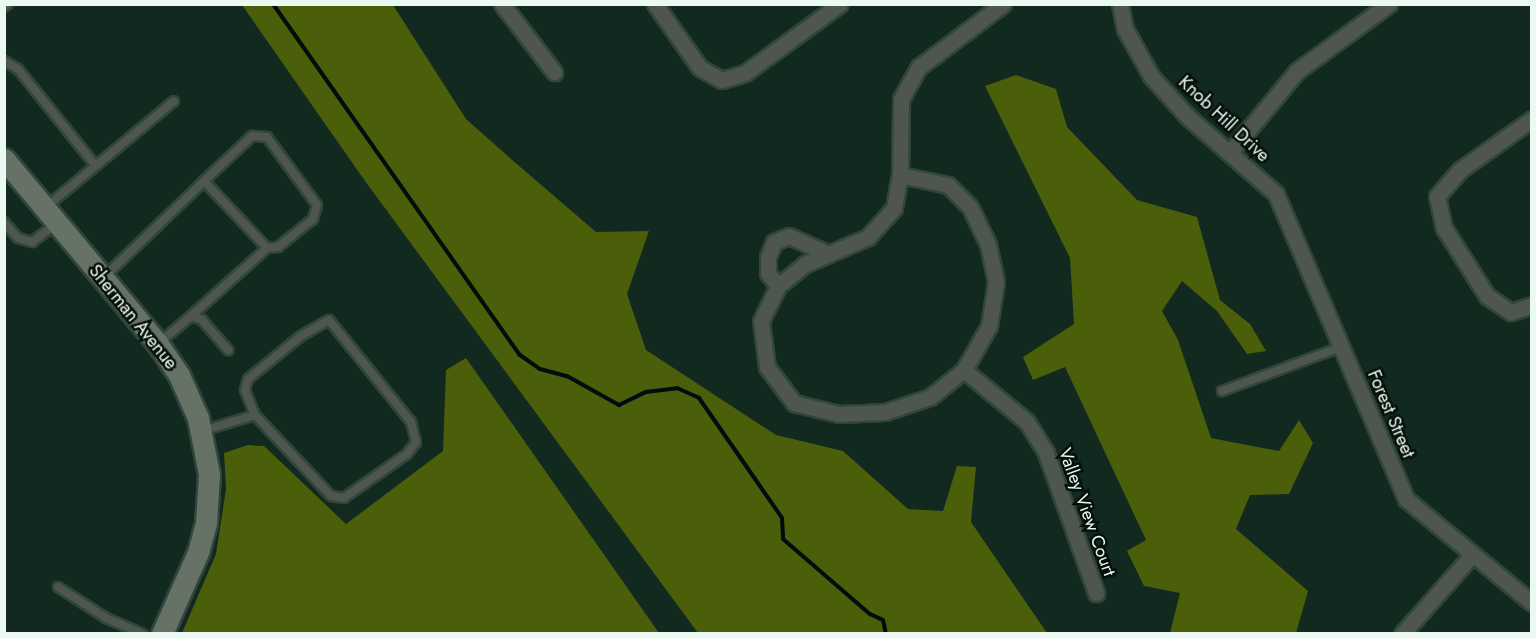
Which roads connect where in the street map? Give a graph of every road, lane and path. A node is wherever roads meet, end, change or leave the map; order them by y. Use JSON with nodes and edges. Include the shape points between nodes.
{"nodes":[{"id":1,"x":502,"y":4,"type":"edge"},
{"id":2,"x":655,"y":4,"type":"edge"},
{"id":3,"x":840,"y":4,"type":"edge"},
{"id":4,"x":1003,"y":4,"type":"edge"},
{"id":5,"x":1120,"y":4,"type":"edge"},
{"id":6,"x":1389,"y":4,"type":"edge"},
{"id":7,"x":4,"y":61,"type":"edge"},
{"id":8,"x":554,"y":72,"type":"dead end"},
{"id":9,"x":174,"y":101,"type":"dead end"},
{"id":10,"x":1532,"y":119,"type":"edge"},
{"id":11,"x":1231,"y":151,"type":"junction"},
{"id":12,"x":6,"y":165,"type":"edge"},
{"id":13,"x":96,"y":166,"type":"junction"},
{"id":14,"x":900,"y":175,"type":"junction"},
{"id":15,"x":204,"y":182,"type":"junction"},
{"id":16,"x":1276,"y":194,"type":"joint"},
{"id":17,"x":51,"y":215,"type":"junction"},
{"id":18,"x":4,"y":222,"type":"edge"},
{"id":19,"x":267,"y":248,"type":"junction"},
{"id":20,"x":829,"y":254,"type":"junction"},
{"id":21,"x":103,"y":278,"type":"junction"},
{"id":22,"x":778,"y":286,"type":"junction"},
{"id":23,"x":1532,"y":305,"type":"edge"},
{"id":24,"x":191,"y":316,"type":"junction"},
{"id":25,"x":158,"y":344,"type":"junction"},
{"id":26,"x":1341,"y":347,"type":"junction"},
{"id":27,"x":228,"y":350,"type":"dead end"},
{"id":28,"x":964,"y":370,"type":"junction"},
{"id":29,"x":1222,"y":391,"type":"dead end"},
{"id":30,"x":255,"y":415,"type":"junction"},
{"id":31,"x":202,"y":431,"type":"junction"},
{"id":32,"x":1472,"y":555,"type":"junction"},
{"id":33,"x":58,"y":587,"type":"dead end"},
{"id":34,"x":1096,"y":593,"type":"dead end"},
{"id":35,"x":1532,"y":603,"type":"edge"},
{"id":36,"x":143,"y":633,"type":"edge"},
{"id":37,"x":162,"y":633,"type":"edge"},
{"id":38,"x":1402,"y":633,"type":"edge"}],
"edges":[{"from":1,"to":8,"type":"street"},
{"from":2,"to":3,"type":"street","via":[[700,68],[722,80],[744,73]]},
{"from":4,"to":14,"type":"street","via":[[919,67],[901,99]]},
{"from":5,"to":11,"type":"street","name":"Knob Hill Drive","via":[[1125,28],[1151,76],[1187,116]]},
{"from":6,"to":11,"type":"street","via":[[1297,71]]},
{"from":7,"to":13,"type":"lane","via":[[18,69]]},
{"from":9,"to":13,"type":"lane"},
{"from":10,"to":23,"type":"street","via":[[1460,170],[1437,196],[1444,228],[1487,296],[1511,312]]},
{"from":11,"to":16,"type":"street","name":"Knob Hill Drive"},
{"from":12,"to":17,"type":"main road","name":"Sherman Avenue"},
{"from":13,"to":17,"type":"lane"},
{"from":14,"to":20,"type":"street","via":[[894,208],[868,237]]},
{"from":14,"to":28,"type":"street","via":[[948,184],[970,207],[988,244],[996,282],[989,326]]},
{"from":15,"to":19,"type":"lane"},
{"from":15,"to":19,"type":"lane","via":[[252,136],[267,137],[317,205],[313,219],[278,247]]},
{"from":15,"to":21,"type":"lane"},
{"from":16,"to":26,"type":"street","name":"Forest Street"},
{"from":17,"to":18,"type":"lane","via":[[33,242],[18,238]]},
{"from":17,"to":21,"type":"main road","name":"Sherman Avenue"},
{"from":19,"to":24,"type":"lane"},
{"from":20,"to":22,"type":"street","via":[[805,264]]},
{"from":20,"to":22,"type":"street","via":[[789,236],[774,242],[768,257],[768,273]]},
{"from":21,"to":25,"type":"main road","name":"Sherman Avenue"},
{"from":22,"to":28,"type":"street","via":[[761,321],[767,367],[794,403],[839,414],[885,412],[930,397]]},
{"from":24,"to":25,"type":"lane"},
{"from":24,"to":27,"type":"lane","via":[[202,320]]},
{"from":25,"to":31,"type":"main road","name":"Sherman Avenue","via":[[179,375]]},
{"from":26,"to":29,"type":"lane"},
{"from":26,"to":32,"type":"street","name":"Forest Street","via":[[1406,499]]},
{"from":28,"to":34,"type":"street","name":"Valley View Court","via":[[1027,422],[1046,453]]},
{"from":30,"to":30,"type":"lane","via":[[332,496],[344,498],[357,492],[408,454],[416,442],[411,422],[329,320],[301,336],[248,379],[245,390]]},
{"from":30,"to":31,"type":"lane"},
{"from":31,"to":37,"type":"main road","name":"Sherman Avenue","via":[[209,474],[206,524],[199,550]]},
{"from":32,"to":35,"type":"street","name":"Forest Street"},
{"from":32,"to":38,"type":"street"},
{"from":33,"to":36,"type":"lane","via":[[106,618]]}]}
